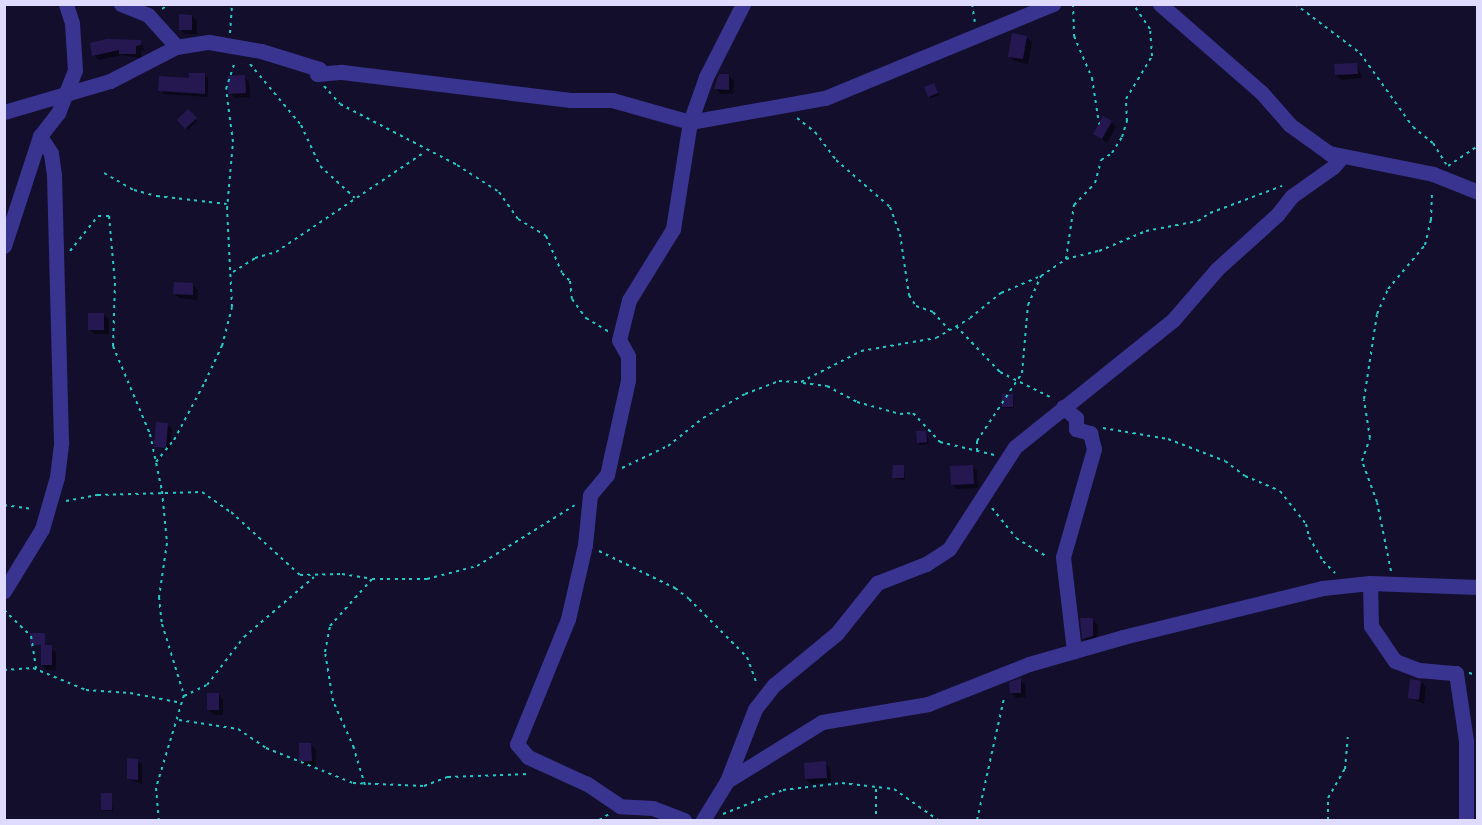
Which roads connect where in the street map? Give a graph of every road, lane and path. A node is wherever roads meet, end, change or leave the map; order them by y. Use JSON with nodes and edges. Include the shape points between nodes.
{"nodes":[{"id":1,"x":66,"y":4,"type":"edge"},
{"id":2,"x":121,"y":4,"type":"edge"},
{"id":3,"x":232,"y":4,"type":"edge"},
{"id":4,"x":743,"y":4,"type":"edge"},
{"id":5,"x":1053,"y":4,"type":"edge"},
{"id":6,"x":1073,"y":4,"type":"edge"},
{"id":7,"x":1133,"y":4,"type":"edge"},
{"id":8,"x":1161,"y":4,"type":"edge"},
{"id":9,"x":1295,"y":4,"type":"edge"},
{"id":10,"x":234,"y":46,"type":"junction"},
{"id":11,"x":177,"y":47,"type":"junction"},
{"id":12,"x":247,"y":62,"type":"dead end"},
{"id":13,"x":317,"y":74,"type":"junction"},
{"id":14,"x":64,"y":94,"type":"junction"},
{"id":15,"x":786,"y":105,"type":"junction"},
{"id":16,"x":4,"y":112,"type":"edge"},
{"id":17,"x":690,"y":122,"type":"junction"},
{"id":18,"x":1099,"y":124,"type":"dead end"},
{"id":19,"x":40,"y":136,"type":"junction"},
{"id":20,"x":1478,"y":146,"type":"edge"},
{"id":21,"x":427,"y":151,"type":"junction"},
{"id":22,"x":1329,"y":153,"type":"junction"},
{"id":23,"x":1448,"y":166,"type":"junction"},
{"id":24,"x":104,"y":174,"type":"dead end"},
{"id":25,"x":1433,"y":175,"type":"junction"},
{"id":26,"x":1284,"y":185,"type":"dead end"},
{"id":27,"x":1478,"y":192,"type":"edge"},
{"id":28,"x":355,"y":198,"type":"junction"},
{"id":29,"x":227,"y":204,"type":"junction"},
{"id":30,"x":4,"y":246,"type":"edge"},
{"id":31,"x":55,"y":256,"type":"junction"},
{"id":32,"x":1066,"y":259,"type":"junction"},
{"id":33,"x":233,"y":272,"type":"junction"},
{"id":34,"x":1041,"y":276,"type":"junction"},
{"id":35,"x":956,"y":326,"type":"junction"},
{"id":36,"x":949,"y":330,"type":"junction"},
{"id":37,"x":620,"y":340,"type":"junction"},
{"id":38,"x":1017,"y":380,"type":"junction"},
{"id":39,"x":801,"y":382,"type":"junction"},
{"id":40,"x":1063,"y":407,"type":"junction"},
{"id":41,"x":1100,"y":428,"type":"dead end"},
{"id":42,"x":977,"y":451,"type":"junction"},
{"id":43,"x":1006,"y":458,"type":"junction"},
{"id":44,"x":156,"y":462,"type":"junction"},
{"id":45,"x":607,"y":475,"type":"junction"},
{"id":46,"x":162,"y":491,"type":"junction"},
{"id":47,"x":590,"y":495,"type":"junction"},
{"id":48,"x":985,"y":498,"type":"junction"},
{"id":49,"x":51,"y":502,"type":"junction"},
{"id":50,"x":4,"y":505,"type":"edge"},
{"id":51,"x":585,"y":545,"type":"junction"},
{"id":52,"x":1062,"y":571,"type":"junction"},
{"id":53,"x":314,"y":577,"type":"junction"},
{"id":54,"x":372,"y":579,"type":"junction"},
{"id":55,"x":1370,"y":583,"type":"junction"},
{"id":56,"x":1396,"y":585,"type":"junction"},
{"id":57,"x":1354,"y":587,"type":"junction"},
{"id":58,"x":1478,"y":587,"type":"edge"},
{"id":59,"x":4,"y":591,"type":"edge"},
{"id":60,"x":4,"y":610,"type":"edge"},
{"id":61,"x":1074,"y":651,"type":"junction"},
{"id":62,"x":36,"y":669,"type":"junction"},
{"id":63,"x":4,"y":670,"type":"edge"},
{"id":64,"x":184,"y":696,"type":"junction"},
{"id":65,"x":763,"y":697,"type":"junction"},
{"id":66,"x":1004,"y":698,"type":"dead end"},
{"id":67,"x":183,"y":703,"type":"junction"},
{"id":68,"x":179,"y":720,"type":"junction"},
{"id":69,"x":1348,"y":737,"type":"dead end"},
{"id":70,"x":535,"y":774,"type":"dead end"},
{"id":71,"x":728,"y":781,"type":"junction"},
{"id":72,"x":364,"y":785,"type":"junction"},
{"id":73,"x":876,"y":789,"type":"junction"},
{"id":74,"x":709,"y":819,"type":"edge"},
{"id":75,"x":159,"y":820,"type":"edge"},
{"id":76,"x":684,"y":820,"type":"edge"},
{"id":77,"x":876,"y":820,"type":"edge"},
{"id":78,"x":938,"y":820,"type":"edge"},
{"id":79,"x":977,"y":820,"type":"edge"},
{"id":80,"x":1328,"y":820,"type":"edge"},
{"id":81,"x":1466,"y":820,"type":"edge"}],
"edges":[{"from":1,"to":14,"type":"street","via":[[72,23],[75,70]]},
{"from":2,"to":11,"type":"street","via":[[148,15]]},
{"from":3,"to":10,"type":"path"},
{"from":4,"to":17,"type":"street","via":[[706,77]]},
{"from":5,"to":15,"type":"street","via":[[825,98]]},
{"from":6,"to":18,"type":"path","via":[[1076,42],[1092,78]]},
{"from":7,"to":32,"type":"path","via":[[1150,30],[1152,56],[1126,99],[1127,122],[1122,136],[1112,153],[1101,160],[1095,183],[1074,205]]},
{"from":8,"to":22,"type":"street","via":[[1261,92],[1290,125]]},
{"from":9,"to":23,"type":"path","via":[[1365,58],[1413,127],[1433,143]]},
{"from":10,"to":11,"type":"street","via":[[209,42]]},
{"from":10,"to":13,"type":"street","via":[[319,69]]},
{"from":10,"to":29,"type":"path","via":[[226,89],[233,142]]},
{"from":11,"to":14,"type":"street","via":[[110,81]]},
{"from":12,"to":28,"type":"path","via":[[302,125],[320,166]]},
{"from":13,"to":17,"type":"street","via":[[342,72],[570,100],[612,100]]},
{"from":13,"to":21,"type":"path","via":[[340,104]]},
{"from":14,"to":16,"type":"street","via":[[52,101]]},
{"from":14,"to":19,"type":"street","via":[[58,113]]},
{"from":15,"to":17,"type":"street"},
{"from":15,"to":36,"type":"path","via":[[815,132],[836,160],[890,207],[900,234],[909,296],[916,306],[933,312]]},
{"from":17,"to":37,"type":"street","via":[[673,229],[629,300]]},
{"from":19,"to":30,"type":"street"},
{"from":19,"to":31,"type":"street","via":[[51,153],[54,175]]},
{"from":20,"to":23,"type":"path"},
{"from":21,"to":28,"type":"path"},
{"from":21,"to":37,"type":"path","via":[[499,192],[518,219],[542,230],[562,273],[570,281],[571,297],[582,313]]},
{"from":22,"to":25,"type":"street"},
{"from":22,"to":40,"type":"street","via":[[1339,160],[1333,167],[1292,196],[1270,222],[1217,269],[1189,305]]},
{"from":23,"to":25,"type":"path"},
{"from":24,"to":29,"type":"path","via":[[134,190],[156,196]]},
{"from":25,"to":27,"type":"street"},
{"from":25,"to":56,"type":"path","via":[[1431,220],[1425,245],[1388,289],[1377,314],[1364,399],[1370,438],[1362,461],[1377,502]]},
{"from":26,"to":32,"type":"path","via":[[1210,213],[1198,222],[1146,231],[1099,251]]},
{"from":28,"to":33,"type":"path","via":[[276,252],[255,258]]},
{"from":29,"to":33,"type":"path"},
{"from":31,"to":44,"type":"path","via":[[71,250],[98,216],[109,216],[115,283],[112,346],[150,434]]},
{"from":31,"to":49,"type":"street","via":[[61,442]]},
{"from":32,"to":34,"type":"path"},
{"from":33,"to":44,"type":"path","via":[[232,307],[222,346],[182,426]]},
{"from":34,"to":35,"type":"path","via":[[1014,285]]},
{"from":34,"to":38,"type":"path","via":[[1028,305],[1022,335],[1025,361]]},
{"from":35,"to":36,"type":"path"},
{"from":35,"to":38,"type":"path","via":[[1000,372]]},
{"from":36,"to":39,"type":"path","via":[[925,342],[898,342],[861,351]]},
{"from":37,"to":45,"type":"street","via":[[628,356],[628,380]]},
{"from":38,"to":40,"type":"path","via":[[1057,399]]},
{"from":38,"to":42,"type":"path","via":[[977,441]]},
{"from":39,"to":42,"type":"path","via":[[827,386],[857,402],[900,414],[913,413],[940,442]]},
{"from":39,"to":45,"type":"path","via":[[780,381],[745,394],[703,418],[668,446]]},
{"from":40,"to":43,"type":"street"},
{"from":40,"to":52,"type":"street","via":[[1076,418],[1076,429],[1090,433],[1094,449],[1070,523]]},
{"from":41,"to":57,"type":"path","via":[[1168,439],[1225,461],[1245,476],[1280,491],[1306,524],[1308,537],[1326,566]]},
{"from":42,"to":43,"type":"path"},
{"from":43,"to":48,"type":"street"},
{"from":44,"to":46,"type":"path"},
{"from":45,"to":47,"type":"street"},
{"from":46,"to":49,"type":"path"},
{"from":46,"to":53,"type":"path","via":[[202,492],[231,512],[293,572]]},
{"from":46,"to":64,"type":"path","via":[[167,543],[159,597],[162,624]]},
{"from":47,"to":51,"type":"street"},
{"from":47,"to":54,"type":"path","via":[[477,566],[427,579]]},
{"from":48,"to":52,"type":"path","via":[[1008,531],[1055,561]]},
{"from":48,"to":65,"type":"street","via":[[949,549],[926,564],[877,584],[837,633]]},
{"from":49,"to":50,"type":"path","via":[[54,506],[29,510]]},
{"from":49,"to":59,"type":"street","via":[[42,529]]},
{"from":51,"to":65,"type":"path","via":[[689,599],[747,657]]},
{"from":51,"to":76,"type":"street","via":[[568,619],[532,714],[517,738],[518,749],[620,806],[653,808]]},
{"from":52,"to":61,"type":"street"},
{"from":53,"to":54,"type":"path","via":[[342,574]]},
{"from":53,"to":64,"type":"path","via":[[244,638],[207,685]]},
{"from":54,"to":72,"type":"path","via":[[330,626],[325,652],[333,701],[354,748]]},
{"from":55,"to":56,"type":"street"},
{"from":55,"to":57,"type":"street"},
{"from":55,"to":81,"type":"street","via":[[1371,626],[1395,661],[1419,670],[1456,673],[1466,741]]},
{"from":56,"to":58,"type":"street"},
{"from":57,"to":61,"type":"street","via":[[1323,588],[1273,599]]},
{"from":60,"to":62,"type":"path","via":[[31,636]]},
{"from":61,"to":71,"type":"street","via":[[1020,667],[928,704],[822,722]]},
{"from":62,"to":63,"type":"path"},
{"from":62,"to":67,"type":"path","via":[[86,690]]},
{"from":64,"to":67,"type":"path"},
{"from":65,"to":71,"type":"street","via":[[747,725]]},
{"from":66,"to":79,"type":"path"},
{"from":67,"to":68,"type":"path"},
{"from":68,"to":72,"type":"path","via":[[238,729],[294,761]]},
{"from":68,"to":75,"type":"path","via":[[156,788]]},
{"from":69,"to":80,"type":"path","via":[[1345,769],[1328,798]]},
{"from":70,"to":72,"type":"path","via":[[448,777],[424,786]]},
{"from":71,"to":74,"type":"street"},
{"from":73,"to":74,"type":"path","via":[[842,783],[783,790]]},
{"from":73,"to":77,"type":"path"},
{"from":73,"to":78,"type":"path","via":[[894,789]]}]}
